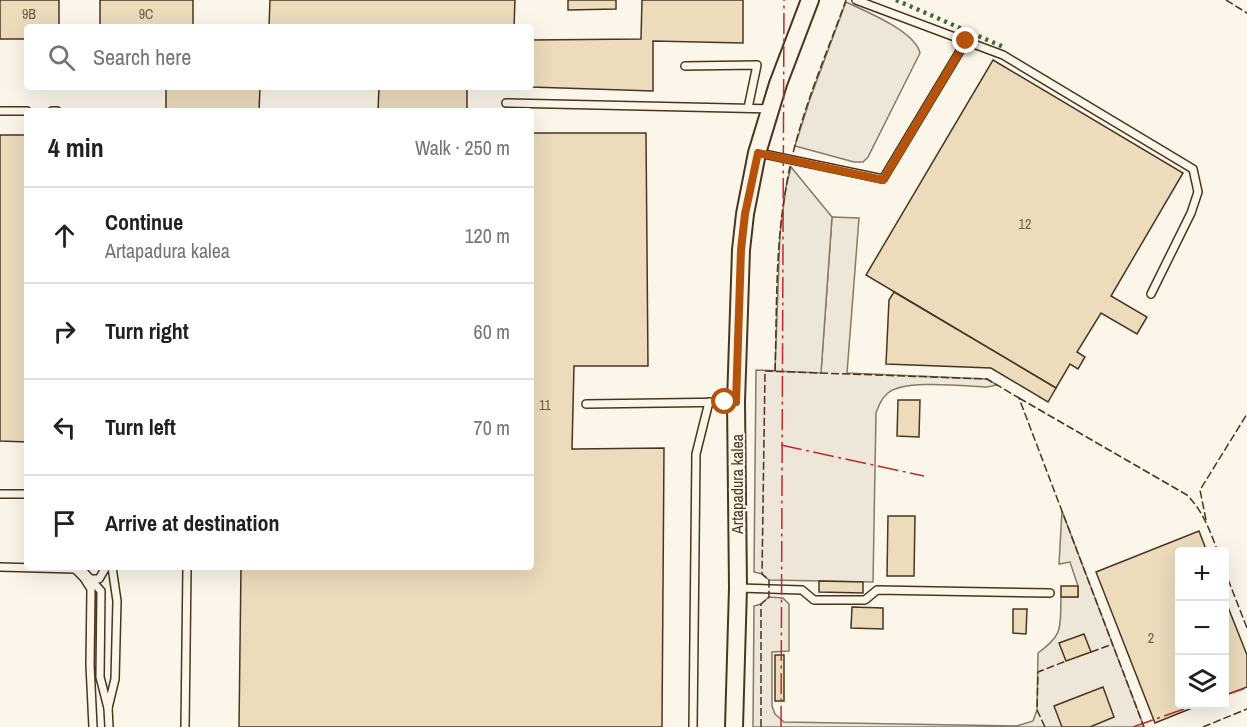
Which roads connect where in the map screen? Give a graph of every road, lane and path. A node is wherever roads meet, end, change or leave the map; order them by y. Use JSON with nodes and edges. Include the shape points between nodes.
{"nodes":[{"id":1,"x":810,"y":0,"type":"edge"},
{"id":2,"x":856,"y":0,"type":"edge"},
{"id":3,"x":966,"y":41,"type":"junction"},
{"id":4,"x":685,"y":66,"type":"dead end"},
{"id":5,"x":506,"y":103,"type":"dead end"},
{"id":6,"x":748,"y":108,"type":"junction"},
{"id":7,"x":770,"y":109,"type":"junction"},
{"id":8,"x":0,"y":111,"type":"edge"},
{"id":9,"x":24,"y":111,"type":"edge"},
{"id":10,"x":758,"y":153,"type":"junction"},
{"id":11,"x":1151,"y":294,"type":"dead end"},
{"id":12,"x":709,"y":402,"type":"junction"},
{"id":13,"x":736,"y":402,"type":"junction"},
{"id":14,"x":586,"y":404,"type":"dead end"},
{"id":15,"x":0,"y":494,"type":"edge"},
{"id":16,"x":24,"y":494,"type":"edge"},
{"id":17,"x":0,"y":567,"type":"edge"},
{"id":18,"x":24,"y":568,"type":"edge"},
{"id":19,"x":78,"y":570,"type":"edge"},
{"id":20,"x":89,"y":570,"type":"edge"},
{"id":21,"x":104,"y":570,"type":"edge"},
{"id":22,"x":112,"y":570,"type":"edge"},
{"id":23,"x":187,"y":570,"type":"edge"},
{"id":24,"x":87,"y":579,"type":"junction"},
{"id":25,"x":738,"y":588,"type":"junction"},
{"id":26,"x":1050,"y":593,"type":"dead end"},
{"id":27,"x":108,"y":708,"type":"junction"},
{"id":28,"x":93,"y":727,"type":"edge"},
{"id":29,"x":109,"y":727,"type":"edge"},
{"id":30,"x":185,"y":727,"type":"edge"},
{"id":31,"x":693,"y":727,"type":"edge"},
{"id":32,"x":734,"y":727,"type":"edge"}],
"edges":[{"from":1,"to":7,"type":"street","name":"Artapadura kalea"},
{"from":2,"to":3,"type":"lane"},
{"from":3,"to":10,"type":"lane","via":[[883,180]]},
{"from":3,"to":11,"type":"lane","via":[[1003,55],[1193,169],[1198,192],[1191,213]]},
{"from":4,"to":6,"type":"lane","via":[[757,65]]},
{"from":5,"to":6,"type":"lane"},
{"from":6,"to":7,"type":"lane"},
{"from":7,"to":10,"type":"street","name":"Artapadura kalea"},
{"from":8,"to":9,"type":"lane"},
{"from":10,"to":13,"type":"street","name":"Artapadura kalea","via":[[741,250]]},
{"from":12,"to":13,"type":"lane"},
{"from":12,"to":14,"type":"lane"},
{"from":12,"to":31,"type":"lane","via":[[696,454]]},
{"from":13,"to":25,"type":"street","name":"Artapadura kalea"},
{"from":15,"to":16,"type":"lane"},
{"from":17,"to":18,"type":"lane"},
{"from":19,"to":24,"type":"lane"},
{"from":20,"to":24,"type":"lane"},
{"from":21,"to":24,"type":"lane","via":[[99,579]]},
{"from":22,"to":27,"type":"lane","via":[[117,601],[115,679]]},
{"from":23,"to":30,"type":"lane"},
{"from":24,"to":27,"type":"lane","via":[[101,591],[100,677]]},
{"from":24,"to":28,"type":"lane","via":[[91,589]]},
{"from":25,"to":26,"type":"lane","via":[[802,590],[814,600],[865,600],[877,590]]},
{"from":25,"to":32,"type":"street","name":"Artapadura kalea"},
{"from":27,"to":29,"type":"lane"}]}
